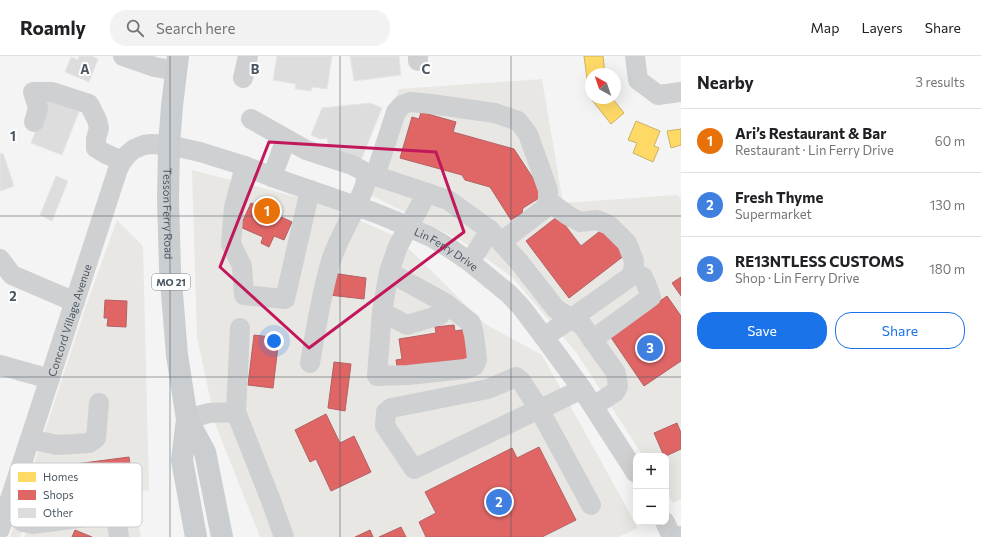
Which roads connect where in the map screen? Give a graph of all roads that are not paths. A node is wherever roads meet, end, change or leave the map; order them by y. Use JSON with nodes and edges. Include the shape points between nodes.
{"nodes":[{"id":1,"x":123,"y":56,"type":"edge"},
{"id":2,"x":248,"y":56,"type":"edge"},
{"id":3,"x":635,"y":56,"type":"edge"},
{"id":4,"x":177,"y":63,"type":"edge"},
{"id":5,"x":243,"y":78,"type":"dead end"},
{"id":6,"x":681,"y":92,"type":"edge"},
{"id":7,"x":251,"y":119,"type":"dead end"},
{"id":8,"x":34,"y":122,"type":"dead end"},
{"id":9,"x":286,"y":139,"type":"junction"},
{"id":10,"x":169,"y":144,"type":"junction"},
{"id":11,"x":122,"y":161,"type":"junction"},
{"id":12,"x":246,"y":166,"type":"junction"},
{"id":13,"x":371,"y":174,"type":"junction"},
{"id":14,"x":272,"y":177,"type":"junction"},
{"id":15,"x":310,"y":190,"type":"junction"},
{"id":16,"x":426,"y":193,"type":"junction"},
{"id":17,"x":548,"y":201,"type":"junction"},
{"id":18,"x":356,"y":206,"type":"junction"},
{"id":19,"x":409,"y":227,"type":"junction"},
{"id":20,"x":496,"y":236,"type":"junction"},
{"id":21,"x":0,"y":259,"type":"edge"},
{"id":22,"x":470,"y":262,"type":"junction"},
{"id":23,"x":389,"y":272,"type":"junction"},
{"id":24,"x":633,"y":272,"type":"junction"},
{"id":25,"x":75,"y":302,"type":"junction"},
{"id":26,"x":445,"y":303,"type":"junction"},
{"id":27,"x":382,"y":312,"type":"junction"},
{"id":28,"x":572,"y":318,"type":"junction"},
{"id":29,"x":240,"y":328,"type":"dead end"},
{"id":30,"x":544,"y":337,"type":"junction"},
{"id":31,"x":592,"y":340,"type":"junction"},
{"id":32,"x":310,"y":363,"type":"dead end"},
{"id":33,"x":0,"y":365,"type":"edge"},
{"id":34,"x":50,"y":379,"type":"junction"},
{"id":35,"x":582,"y":388,"type":"junction"},
{"id":36,"x":99,"y":403,"type":"dead end"},
{"id":37,"x":594,"y":406,"type":"junction"},
{"id":38,"x":539,"y":409,"type":"junction"},
{"id":39,"x":236,"y":412,"type":"junction"},
{"id":40,"x":187,"y":419,"type":"junction"},
{"id":41,"x":30,"y":439,"type":"junction"},
{"id":42,"x":21,"y":463,"type":"edge"},
{"id":43,"x":633,"y":468,"type":"edge"},
{"id":44,"x":10,"y":493,"type":"edge"},
{"id":45,"x":591,"y":505,"type":"dead end"},
{"id":46,"x":4,"y":509,"type":"edge"},
{"id":47,"x":666,"y":525,"type":"edge"},
{"id":48,"x":57,"y":527,"type":"edge"},
{"id":49,"x":117,"y":527,"type":"edge"},
{"id":50,"x":0,"y":529,"type":"edge"},
{"id":51,"x":45,"y":530,"type":"edge"},
{"id":52,"x":119,"y":537,"type":"edge"},
{"id":53,"x":196,"y":537,"type":"edge"},
{"id":54,"x":222,"y":537,"type":"edge"},
{"id":55,"x":284,"y":537,"type":"edge"},
{"id":56,"x":672,"y":537,"type":"edge"}],
"edges":[{"from":1,"to":4,"type":"street","via":[[155,67]]},
{"from":2,"to":5,"type":"street"},
{"from":3,"to":6,"type":"street","via":[[638,80],[658,95]]},
{"from":4,"to":10,"type":"main road","name":"Tesson Ferry Road","number":"MO 21"},
{"from":7,"to":9,"type":"street"},
{"from":8,"to":11,"type":"street","via":[[38,108],[33,92],[52,92],[89,104],[99,128],[96,148]]},
{"from":9,"to":13,"type":"street","via":[[306,150]]},
{"from":9,"to":14,"type":"street"},
{"from":10,"to":11,"type":"street","name":"Concord Village Avenue","via":[[144,145],[134,149]]},
{"from":10,"to":12,"type":"street","name":"Lin Ferry Drive"},
{"from":10,"to":40,"type":"main road","name":"Tesson Ferry Road","number":"MO 21","via":[[170,269],[177,355]]},
{"from":11,"to":25,"type":"street","name":"Concord Village Avenue"},
{"from":12,"to":14,"type":"street","name":"Lin Ferry Drive"},
{"from":12,"to":15,"type":"street","via":[[234,207],[231,244],[242,266],[244,295],[285,299]]},
{"from":13,"to":16,"type":"street"},
{"from":13,"to":17,"type":"street","via":[[396,112],[402,105],[410,102],[424,103],[495,113],[518,121],[528,134],[548,190]]},
{"from":13,"to":18,"type":"street"},
{"from":14,"to":15,"type":"street","name":"Lin Ferry Drive"},
{"from":15,"to":18,"type":"street","name":"Lin Ferry Drive"},
{"from":16,"to":19,"type":"street"},
{"from":16,"to":20,"type":"street","via":[[448,200]]},
{"from":17,"to":20,"type":"street","via":[[544,209]]},
{"from":17,"to":24,"type":"street","via":[[580,222],[596,220],[609,225],[627,243],[634,261]]},
{"from":18,"to":19,"type":"street","name":"Lin Ferry Drive"},
{"from":18,"to":32,"type":"street","via":[[332,259],[321,298]]},
{"from":19,"to":22,"type":"street","name":"Lin Ferry Drive"},
{"from":19,"to":23,"type":"street","via":[[398,246]]},
{"from":20,"to":22,"type":"street"},
{"from":20,"to":28,"type":"street","via":[[556,309]]},
{"from":21,"to":25,"type":"street","via":[[12,275]]},
{"from":22,"to":30,"type":"street","name":"Lin Ferry Drive","via":[[509,294]]},
{"from":23,"to":26,"type":"street"},
{"from":23,"to":27,"type":"street"},
{"from":24,"to":28,"type":"street","via":[[630,277]]},
{"from":24,"to":31,"type":"street","via":[[643,277],[651,297]]},
{"from":25,"to":34,"type":"street","name":"Concord Village Avenue"},
{"from":26,"to":27,"type":"street","via":[[440,315],[407,325]]},
{"from":26,"to":27,"type":"street","via":[[471,323],[477,360],[474,366],[408,375],[377,376]]},
{"from":28,"to":30,"type":"street"},
{"from":28,"to":31,"type":"street","via":[[582,325]]},
{"from":29,"to":39,"type":"street"},
{"from":30,"to":35,"type":"street","name":"Lin Ferry Drive"},
{"from":31,"to":37,"type":"street","via":[[616,373],[618,386],[615,392]]},
{"from":33,"to":34,"type":"street"},
{"from":34,"to":41,"type":"street","name":"Concord Village Avenue"},
{"from":35,"to":37,"type":"street","name":"Lin Ferry Drive"},
{"from":35,"to":38,"type":"street"},
{"from":36,"to":41,"type":"street","via":[[96,438],[89,443],[57,446]]},
{"from":37,"to":43,"type":"street","name":"Lin Ferry Drive"},
{"from":38,"to":38,"type":"street","via":[[414,469],[384,426],[386,412],[391,408],[488,390],[516,377],[521,380]]},
{"from":38,"to":45,"type":"street"},
{"from":39,"to":40,"type":"street","via":[[209,413]]},
{"from":39,"to":55,"type":"street"},
{"from":40,"to":53,"type":"main road","name":"Tesson Ferry Road","number":"MO 21","via":[[182,460]]},
{"from":40,"to":54,"type":"main road","name":"Tesson Ferry Road","number":"MO 21","via":[[205,452]]},
{"from":41,"to":42,"type":"street","name":"Concord Village Avenue"},
{"from":44,"to":46,"type":"street","name":"Concord Village Avenue"},
{"from":46,"to":50,"type":"street","name":"Concord Village Avenue"},
{"from":47,"to":56,"type":"street"},
{"from":48,"to":51,"type":"street"},
{"from":49,"to":52,"type":"street"}]}
